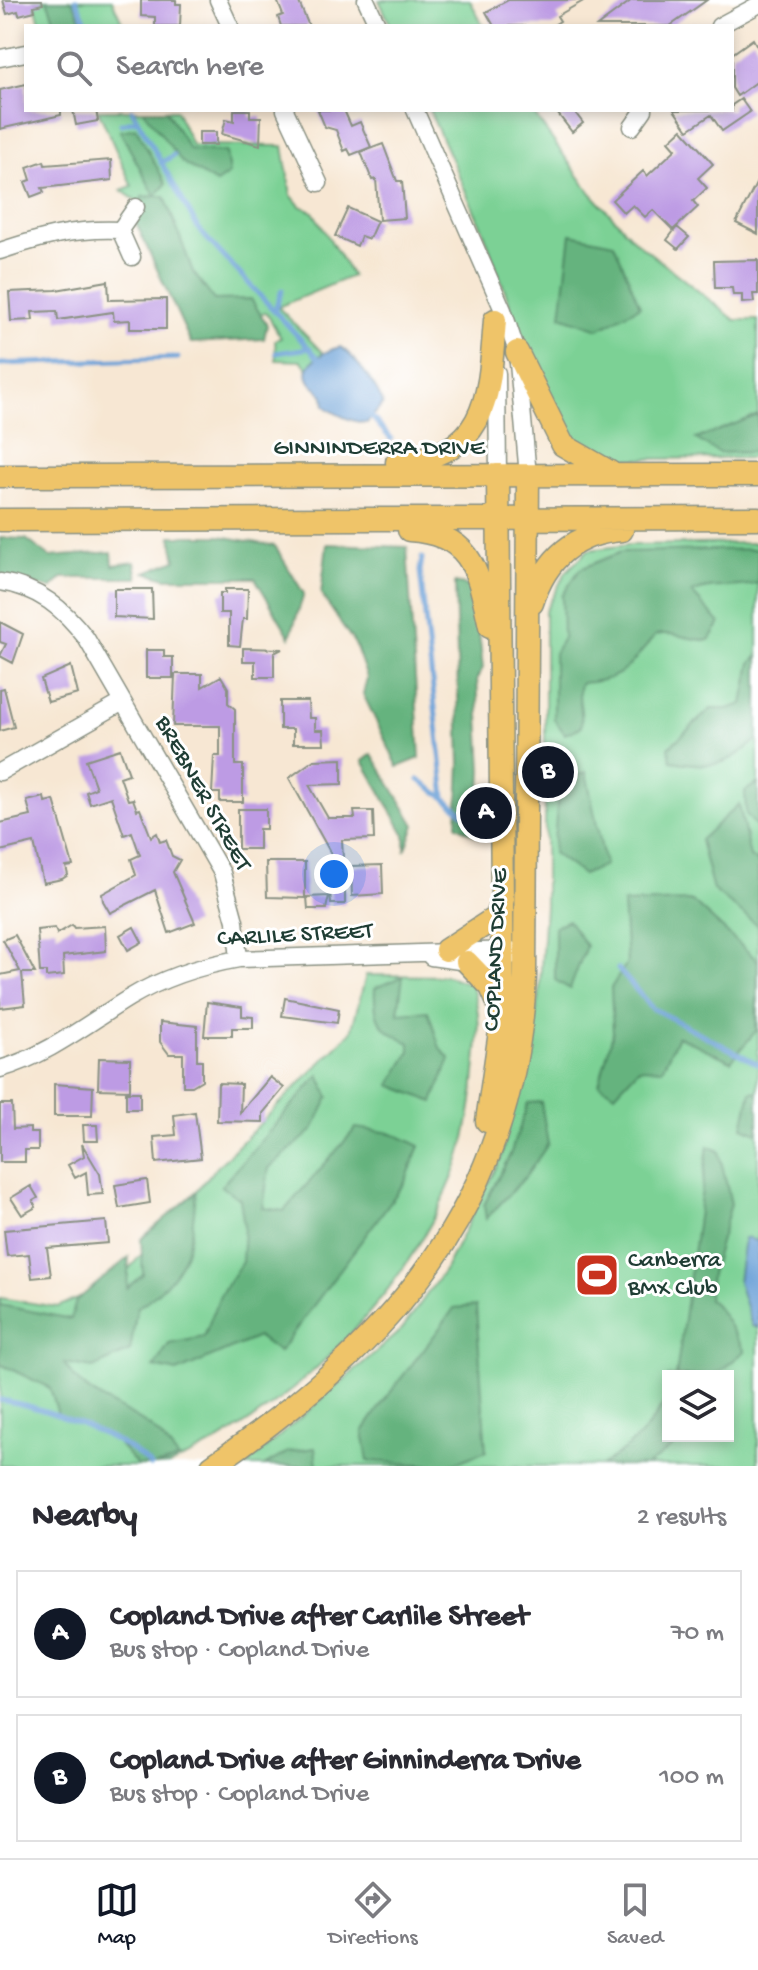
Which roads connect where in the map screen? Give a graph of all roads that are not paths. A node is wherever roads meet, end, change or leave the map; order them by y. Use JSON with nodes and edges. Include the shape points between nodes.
{"nodes":[{"id":1,"x":218,"y":0,"type":"edge"},
{"id":2,"x":366,"y":0,"type":"edge"},
{"id":3,"x":758,"y":5,"type":"edge"},
{"id":4,"x":229,"y":24,"type":"edge"},
{"id":5,"x":377,"y":24,"type":"edge"},
{"id":6,"x":723,"y":24,"type":"edge"},
{"id":7,"x":24,"y":53,"type":"edge"},
{"id":8,"x":0,"y":58,"type":"edge"},
{"id":9,"x":286,"y":112,"type":"edge"},
{"id":10,"x":416,"y":112,"type":"edge"},
{"id":11,"x":643,"y":112,"type":"edge"},
{"id":12,"x":632,"y":127,"type":"dead end"},
{"id":13,"x":319,"y":183,"type":"dead end"},
{"id":14,"x":136,"y":207,"type":"dead end"},
{"id":15,"x":120,"y":230,"type":"junction"},
{"id":16,"x":0,"y":251,"type":"edge"},
{"id":17,"x":132,"y":257,"type":"dead end"},
{"id":18,"x":485,"y":269,"type":"junction"},
{"id":19,"x":495,"y":320,"type":"junction"},
{"id":20,"x":517,"y":352,"type":"junction"},
{"id":21,"x":321,"y":471,"type":"junction"},
{"id":22,"x":498,"y":475,"type":"junction"},
{"id":23,"x":616,"y":475,"type":"junction"},
{"id":24,"x":758,"y":475,"type":"edge"},
{"id":25,"x":0,"y":476,"type":"edge"},
{"id":26,"x":528,"y":476,"type":"junction"},
{"id":27,"x":499,"y":518,"type":"junction"},
{"id":28,"x":528,"y":518,"type":"junction"},
{"id":29,"x":710,"y":518,"type":"junction"},
{"id":30,"x":758,"y":518,"type":"edge"},
{"id":31,"x":0,"y":520,"type":"edge"},
{"id":32,"x":321,"y":522,"type":"junction"},
{"id":33,"x":0,"y":582,"type":"edge"},
{"id":34,"x":528,"y":618,"type":"junction"},
{"id":35,"x":500,"y":671,"type":"junction"},
{"id":36,"x":123,"y":702,"type":"junction"},
{"id":37,"x":0,"y":772,"type":"edge"},
{"id":38,"x":504,"y":888,"type":"junction"},
{"id":39,"x":436,"y":953,"type":"junction"},
{"id":40,"x":511,"y":953,"type":"junction"},
{"id":41,"x":239,"y":959,"type":"junction"},
{"id":42,"x":467,"y":962,"type":"junction"},
{"id":43,"x":503,"y":1015,"type":"junction"},
{"id":44,"x":0,"y":1069,"type":"edge"},
{"id":45,"x":447,"y":1232,"type":"junction"},
{"id":46,"x":217,"y":1462,"type":"edge"}],
"edges":[{"from":1,"to":4,"type":"street"},
{"from":2,"to":5,"type":"street"},
{"from":3,"to":6,"type":"street"},
{"from":7,"to":8,"type":"street"},
{"from":9,"to":13,"type":"street"},
{"from":10,"to":18,"type":"street"},
{"from":11,"to":12,"type":"street"},
{"from":14,"to":15,"type":"street"},
{"from":15,"to":16,"type":"street","via":[[57,232]]},
{"from":15,"to":17,"type":"street"},
{"from":18,"to":19,"type":"street"},
{"from":18,"to":20,"type":"street"},
{"from":19,"to":21,"type":"main road","via":[[491,377],[478,417],[459,443],[427,460]]},
{"from":19,"to":22,"type":"street"},
{"from":20,"to":23,"type":"main road","via":[[563,445]]},
{"from":20,"to":26,"type":"street"},
{"from":21,"to":22,"type":"main road","name":"GINNINDERRA DRIVE"},
{"from":21,"to":25,"type":"main road"},
{"from":22,"to":26,"type":"main road","name":"GINNINDERRA DRIVE"},
{"from":22,"to":27,"type":"main road","name":"COPLAND DRIVE"},
{"from":23,"to":24,"type":"main road","name":"GINNINDERRA DRIVE"},
{"from":23,"to":26,"type":"main road","name":"GINNINDERRA DRIVE"},
{"from":26,"to":28,"type":"main road","name":"COPLAND DRIVE"},
{"from":27,"to":28,"type":"main road"},
{"from":27,"to":32,"type":"main road"},
{"from":27,"to":35,"type":"main road","name":"COPLAND DRIVE"},
{"from":28,"to":29,"type":"main road"},
{"from":28,"to":34,"type":"main road","name":"COPLAND DRIVE"},
{"from":29,"to":30,"type":"main road"},
{"from":29,"to":34,"type":"main road","via":[[600,532],[576,540],[544,576]]},
{"from":31,"to":32,"type":"main road"},
{"from":32,"to":35,"type":"main road","via":[[432,532],[460,547],[481,582]]},
{"from":33,"to":36,"type":"street","name":"BREBNER STREET","via":[[36,592],[69,616]]},
{"from":34,"to":40,"type":"main road","name":"COPLAND DRIVE","via":[[527,891]]},
{"from":35,"to":38,"type":"main road","name":"COPLAND DRIVE"},
{"from":36,"to":37,"type":"street","name":"BREBNER STREET"},
{"from":36,"to":41,"type":"street","name":"BREBNER STREET","via":[[222,873]]},
{"from":38,"to":39,"type":"main road","via":[[495,918]]},
{"from":38,"to":40,"type":"main road","name":"COPLAND DRIVE"},
{"from":39,"to":40,"type":"street","name":"CARLILE STREET"},
{"from":39,"to":41,"type":"street","name":"CARLILE STREET"},
{"from":39,"to":42,"type":"street","name":"CARLILE STREET","via":[[445,961]]},
{"from":40,"to":42,"type":"street","name":"CARLILE STREET"},
{"from":40,"to":43,"type":"main road","name":"COPLAND DRIVE"},
{"from":40,"to":45,"type":"main road","name":"COPLAND DRIVE","via":[[523,1011],[508,1094],[483,1172]]},
{"from":41,"to":44,"type":"street","name":"CARLILE STREET","via":[[165,978],[48,1049]]},
{"from":42,"to":43,"type":"main road","via":[[491,987]]},
{"from":43,"to":45,"type":"main road","name":"COPLAND DRIVE","via":[[487,1122]]},
{"from":45,"to":46,"type":"main road","name":"COPLAND DRIVE","via":[[378,1331],[338,1370]]}]}
